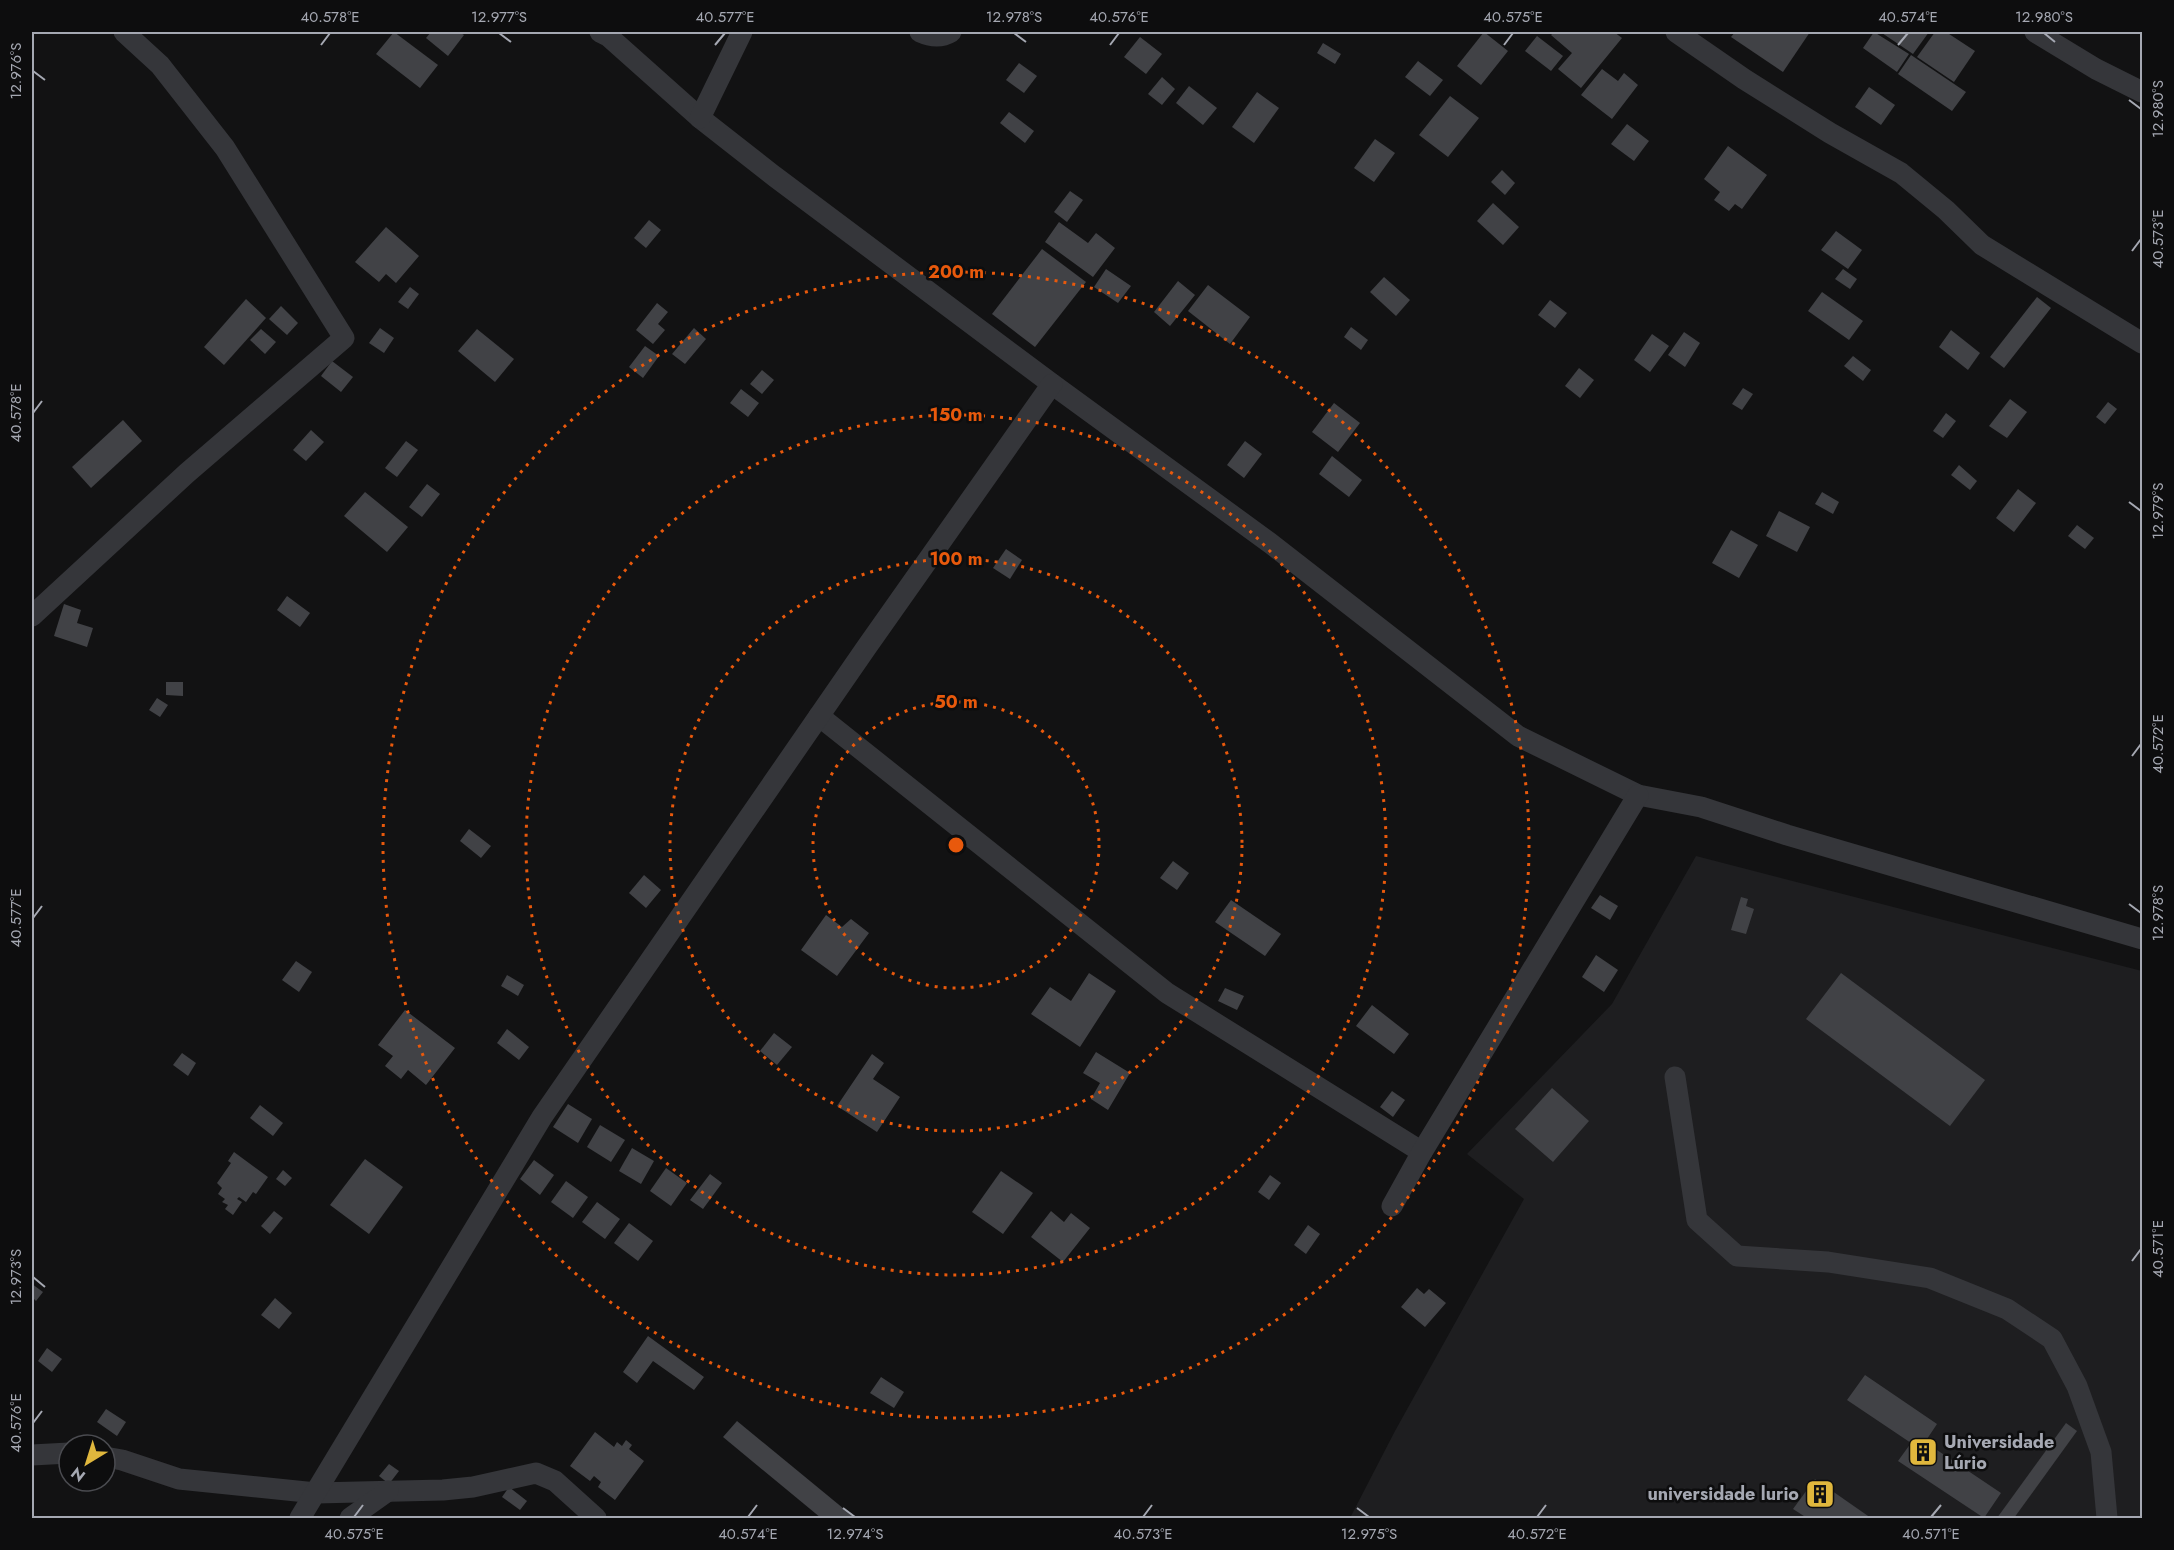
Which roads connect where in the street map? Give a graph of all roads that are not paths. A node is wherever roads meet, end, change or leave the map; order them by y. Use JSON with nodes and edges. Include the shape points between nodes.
{"nodes":[{"id":1,"x":124,"y":32,"type":"edge"},
{"id":2,"x":600,"y":32,"type":"edge"},
{"id":3,"x":741,"y":32,"type":"edge"},
{"id":4,"x":920,"y":32,"type":"edge"},
{"id":5,"x":951,"y":32,"type":"edge"},
{"id":6,"x":1676,"y":32,"type":"edge"},
{"id":7,"x":2035,"y":32,"type":"edge"},
{"id":8,"x":2142,"y":92,"type":"edge"},
{"id":9,"x":700,"y":118,"type":"junction"},
{"id":10,"x":2142,"y":343,"type":"edge"},
{"id":11,"x":1052,"y":384,"type":"junction"},
{"id":12,"x":32,"y":616,"type":"edge"},
{"id":13,"x":819,"y":716,"type":"junction"},
{"id":14,"x":1638,"y":795,"type":"junction"},
{"id":15,"x":2142,"y":939,"type":"edge"},
{"id":16,"x":1674,"y":1077,"type":"dead end"},
{"id":17,"x":1422,"y":1152,"type":"junction"},
{"id":18,"x":1392,"y":1206,"type":"dead end"},
{"id":19,"x":57,"y":1454,"type":"edge"},
{"id":20,"x":32,"y":1455,"type":"edge"},
{"id":21,"x":117,"y":1459,"type":"edge"},
{"id":22,"x":388,"y":1491,"type":"junction"},
{"id":23,"x":316,"y":1493,"type":"junction"},
{"id":24,"x":300,"y":1518,"type":"edge"},
{"id":25,"x":350,"y":1518,"type":"edge"},
{"id":26,"x":596,"y":1518,"type":"edge"},
{"id":27,"x":2107,"y":1518,"type":"edge"}],
"edges":[{"from":1,"to":12,"type":"street","via":[[160,65],[225,147],[344,338],[187,473]]},
{"from":2,"to":9,"type":"street"},
{"from":3,"to":9,"type":"street"},
{"from":4,"to":5,"type":"street","via":[[931,37]]},
{"from":6,"to":10,"type":"street","via":[[1830,133],[1901,173],[1982,245]]},
{"from":7,"to":8,"type":"street"},
{"from":9,"to":11,"type":"street"},
{"from":11,"to":13,"type":"street"},
{"from":11,"to":14,"type":"street","via":[[1270,543],[1518,736]]},
{"from":13,"to":17,"type":"street","via":[[1167,993]]},
{"from":13,"to":23,"type":"street","via":[[542,1117]]},
{"from":14,"to":15,"type":"street","via":[[1701,807]]},
{"from":14,"to":17,"type":"street"},
{"from":16,"to":27,"type":"street","via":[[1697,1220],[1737,1256],[1828,1262],[1930,1278],[2007,1309],[2052,1339],[2077,1386],[2101,1452]]},
{"from":17,"to":18,"type":"street"},
{"from":19,"to":20,"type":"street"},
{"from":21,"to":23,"type":"street","via":[[179,1479]]},
{"from":22,"to":23,"type":"street"},
{"from":22,"to":25,"type":"street"},
{"from":22,"to":26,"type":"street","via":[[473,1487],[536,1473],[555,1481]]},
{"from":23,"to":24,"type":"street"}]}
